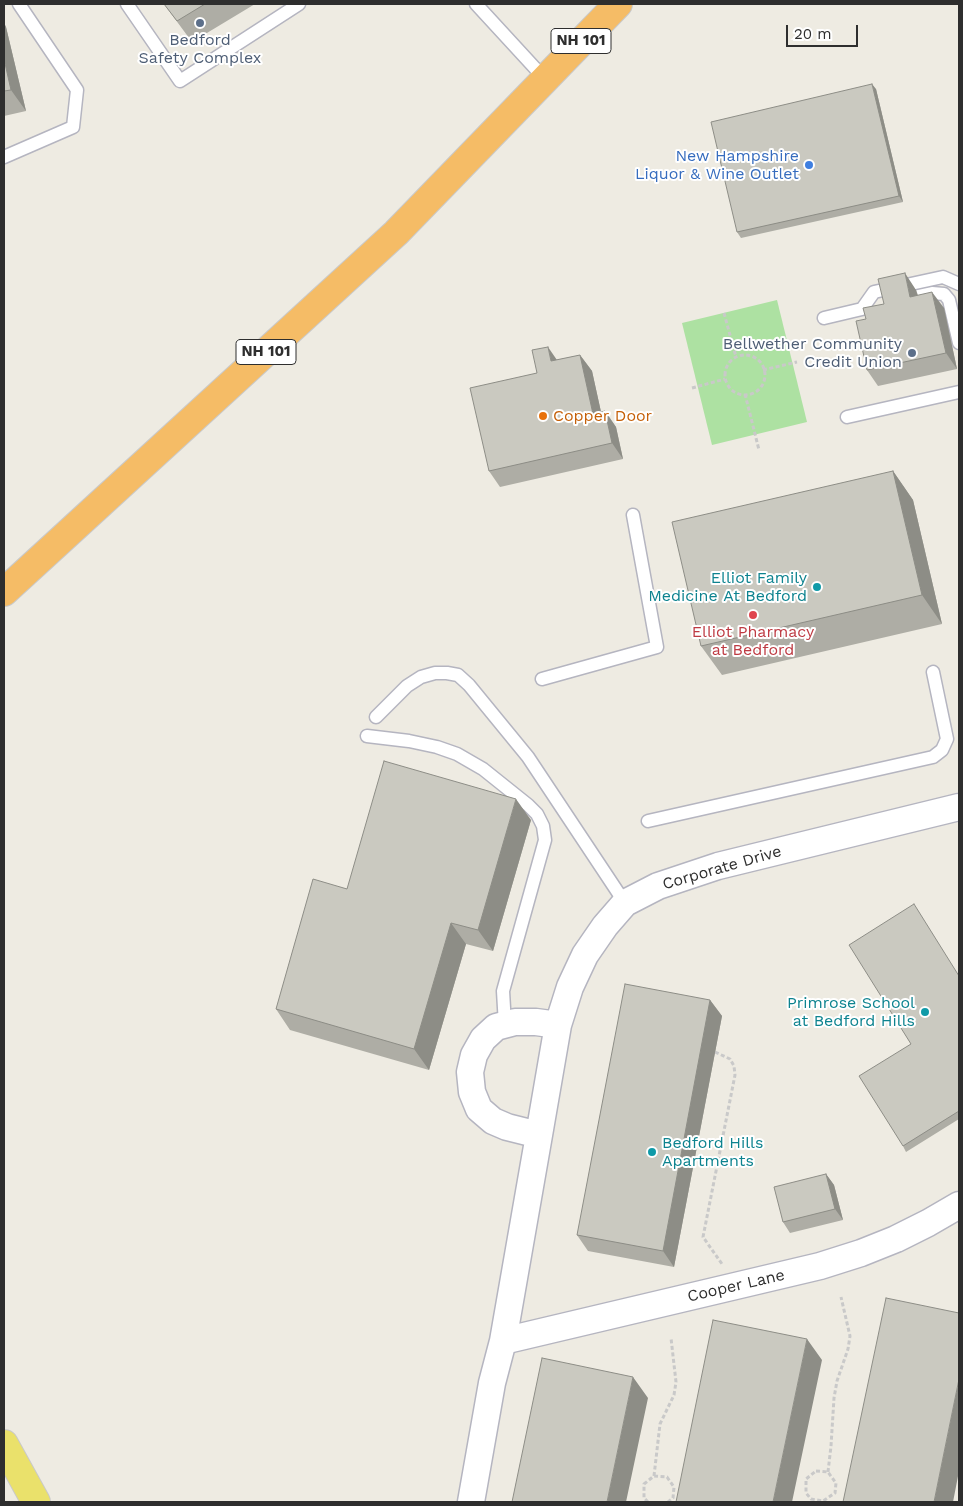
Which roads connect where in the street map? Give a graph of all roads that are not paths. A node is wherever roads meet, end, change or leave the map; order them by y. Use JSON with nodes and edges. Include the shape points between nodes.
{"nodes":[{"id":1,"x":19,"y":4,"type":"edge"},
{"id":2,"x":127,"y":4,"type":"edge"},
{"id":3,"x":299,"y":4,"type":"edge"},
{"id":4,"x":476,"y":4,"type":"edge"},
{"id":5,"x":618,"y":4,"type":"edge"},
{"id":6,"x":545,"y":79,"type":"junction"},
{"id":7,"x":4,"y":157,"type":"edge"},
{"id":8,"x":959,"y":284,"type":"edge"},
{"id":9,"x":918,"y":296,"type":"edge"},
{"id":10,"x":949,"y":300,"type":"junction"},
{"id":11,"x":935,"y":306,"type":"edge"},
{"id":12,"x":862,"y":309,"type":"junction"},
{"id":13,"x":880,"y":309,"type":"edge"},
{"id":14,"x":824,"y":318,"type":"dead end"},
{"id":15,"x":959,"y":343,"type":"edge"},
{"id":16,"x":959,"y":392,"type":"edge"},
{"id":17,"x":847,"y":417,"type":"dead end"},
{"id":18,"x":633,"y":514,"type":"dead end"},
{"id":19,"x":4,"y":592,"type":"edge"},
{"id":20,"x":933,"y":672,"type":"dead end"},
{"id":21,"x":542,"y":679,"type":"dead end"},
{"id":22,"x":376,"y":717,"type":"dead end"},
{"id":23,"x":367,"y":736,"type":"dead end"},
{"id":24,"x":959,"y":807,"type":"edge"},
{"id":25,"x":648,"y":821,"type":"dead end"},
{"id":26,"x":625,"y":903,"type":"junction"},
{"id":27,"x":505,"y":1025,"type":"junction"},
{"id":28,"x":558,"y":1025,"type":"junction"},
{"id":29,"x":539,"y":1135,"type":"junction"},
{"id":30,"x":959,"y":1205,"type":"edge"},
{"id":31,"x":503,"y":1341,"type":"junction"},
{"id":32,"x":4,"y":1444,"type":"edge"},
{"id":33,"x":36,"y":1502,"type":"edge"},
{"id":34,"x":471,"y":1502,"type":"edge"}],
"edges":[{"from":1,"to":7,"type":"lane","via":[[77,90],[74,127]]},
{"from":2,"to":3,"type":"lane","via":[[180,81]]},
{"from":4,"to":6,"type":"lane"},
{"from":5,"to":6,"type":"highway","number":"NH 101"},
{"from":6,"to":19,"type":"highway","number":"NH 101","via":[[396,233]]},
{"from":8,"to":12,"type":"lane","via":[[943,276],[874,292]]},
{"from":9,"to":10,"type":"lane","via":[[944,294]]},
{"from":10,"to":11,"type":"lane"},
{"from":10,"to":15,"type":"lane"},
{"from":12,"to":13,"type":"lane"},
{"from":12,"to":14,"type":"lane"},
{"from":16,"to":17,"type":"lane"},
{"from":18,"to":21,"type":"lane","via":[[657,647]]},
{"from":20,"to":25,"type":"lane","via":[[947,740],[933,757]]},
{"from":22,"to":26,"type":"lane","via":[[407,686],[421,677],[441,673],[458,675],[470,684],[528,757]]},
{"from":23,"to":27,"type":"lane","via":[[409,741],[457,754],[528,805],[543,826],[545,840],[504,992]]},
{"from":24,"to":26,"type":"street","name":"Corporate Drive","via":[[699,872],[658,886]]},
{"from":26,"to":28,"type":"street","name":"Corporate Drive","via":[[585,955]]},
{"from":27,"to":28,"type":"street","via":[[522,1022]]},
{"from":27,"to":29,"type":"street","via":[[496,1027],[483,1039],[474,1055],[470,1072],[472,1092],[479,1109],[493,1121]]},
{"from":28,"to":29,"type":"street","name":"Corporate Drive"},
{"from":29,"to":31,"type":"street"},
{"from":30,"to":31,"type":"street","name":"Cooper Lane","via":[[896,1239],[820,1266]]},
{"from":31,"to":34,"type":"street","via":[[492,1383]]},
{"from":32,"to":33,"type":"main road"}]}
